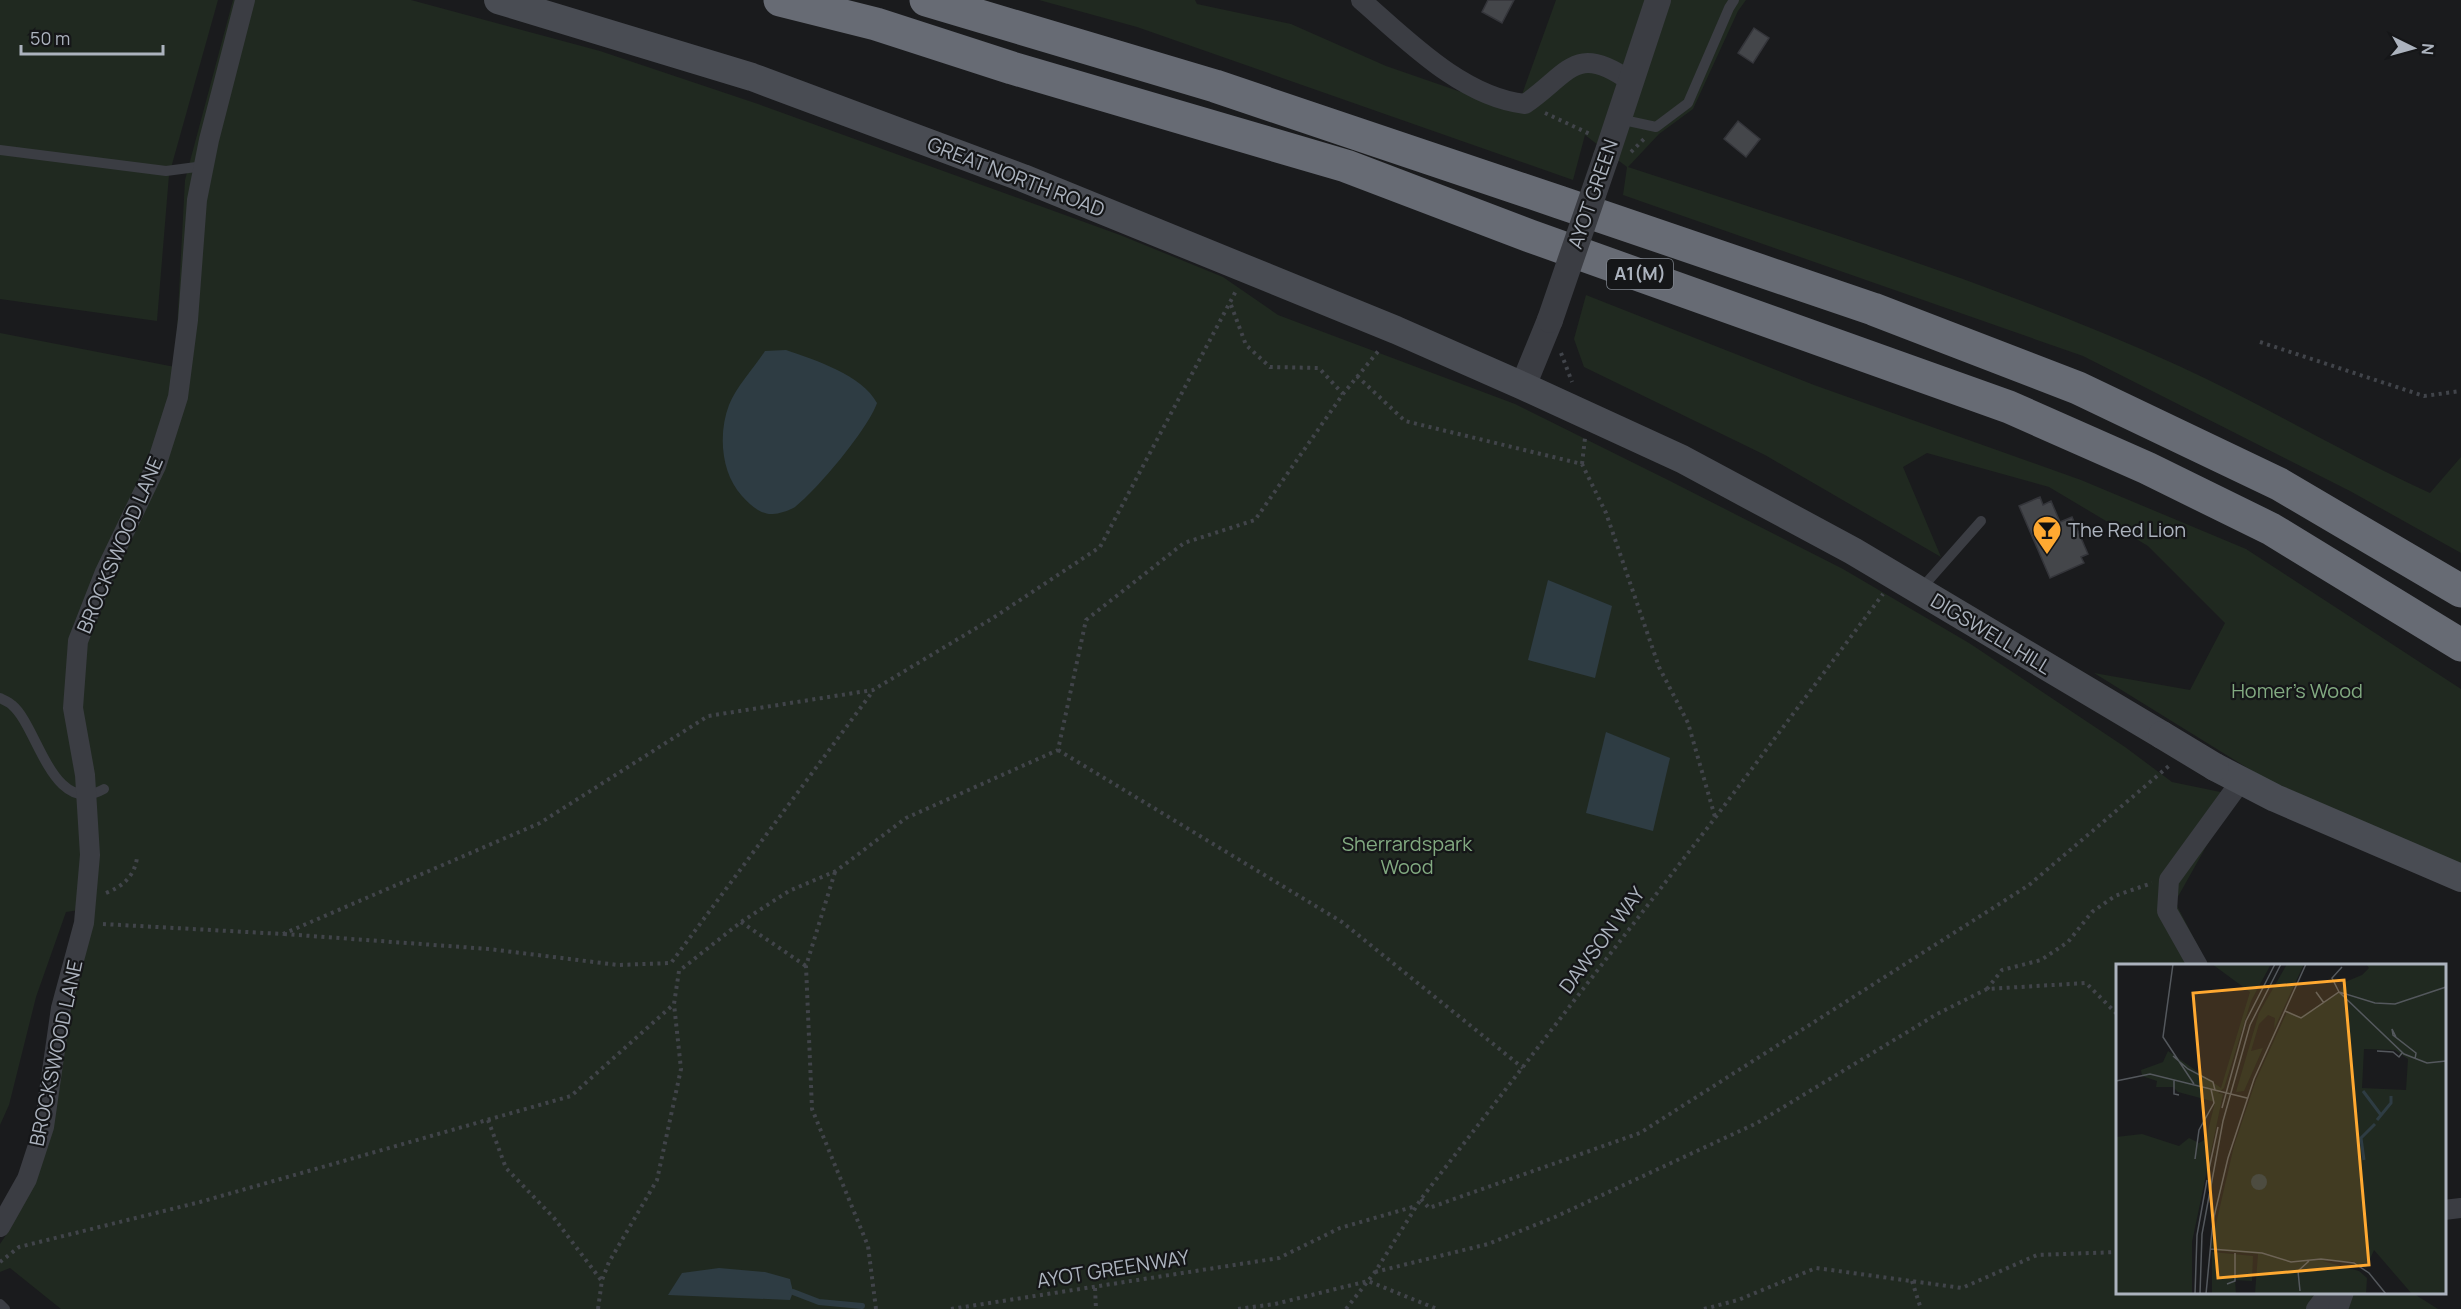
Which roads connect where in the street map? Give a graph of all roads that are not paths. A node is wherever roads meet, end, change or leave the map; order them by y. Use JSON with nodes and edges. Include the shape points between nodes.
{"nodes":[{"id":1,"x":245,"y":0,"type":"edge"},
{"id":2,"x":498,"y":0,"type":"edge"},
{"id":3,"x":780,"y":0,"type":"edge"},
{"id":4,"x":926,"y":0,"type":"edge"},
{"id":5,"x":1361,"y":0,"type":"edge"},
{"id":6,"x":1658,"y":0,"type":"edge"},
{"id":7,"x":1734,"y":0,"type":"edge"},
{"id":8,"x":1630,"y":81,"type":"junction"},
{"id":9,"x":1619,"y":119,"type":"junction"},
{"id":10,"x":0,"y":150,"type":"edge"},
{"id":11,"x":204,"y":166,"type":"junction"},
{"id":12,"x":1523,"y":386,"type":"junction"},
{"id":13,"x":1981,"y":521,"type":"dead end"},
{"id":14,"x":1919,"y":591,"type":"junction"},
{"id":15,"x":2461,"y":591,"type":"edge"},
{"id":16,"x":2461,"y":645,"type":"edge"},
{"id":17,"x":0,"y":698,"type":"edge"},
{"id":18,"x":2241,"y":781,"type":"junction"},
{"id":19,"x":95,"y":792,"type":"junction"},
{"id":20,"x":2461,"y":878,"type":"edge"},
{"id":21,"x":2197,"y":964,"type":"edge"},
{"id":22,"x":2461,"y":1208,"type":"edge"},
{"id":23,"x":2446,"y":1210,"type":"edge"},
{"id":24,"x":0,"y":1227,"type":"edge"},
{"id":25,"x":2328,"y":1294,"type":"edge"},
{"id":26,"x":2344,"y":1294,"type":"edge"},
{"id":27,"x":0,"y":1304,"type":"edge"},
{"id":28,"x":5,"y":1309,"type":"edge"},
{"id":29,"x":2316,"y":1309,"type":"edge"},
{"id":30,"x":2338,"y":1309,"type":"edge"}],
"edges":[{"from":1,"to":11,"type":"street","name":"BROCKSWOOD LANE"},
{"from":2,"to":12,"type":"main road","name":"GREAT NORTH ROAD","via":[[752,77],[1023,178]]},
{"from":3,"to":16,"type":"highway","number":"A1(M)","via":[[876,24],[1346,166],[2008,407],[2147,468],[2271,529]]},
{"from":4,"to":15,"type":"highway","number":"A1(M)","via":[[1260,101],[1873,309],[2067,384],[2279,484]]},
{"from":5,"to":8,"type":"street","via":[[1434,64],[1503,101],[1525,104],[1570,67],[1586,62],[1608,65]]},
{"from":6,"to":8,"type":"street","name":"AYOT GREEN"},
{"from":7,"to":9,"type":"lane","via":[[1688,103],[1656,127]]},
{"from":8,"to":9,"type":"street","name":"AYOT GREEN"},
{"from":9,"to":12,"type":"street","name":"AYOT GREEN","bridge":true,"via":[[1550,320]]},
{"from":10,"to":11,"type":"lane","via":[[166,171]]},
{"from":11,"to":19,"type":"street","name":"BROCKSWOOD LANE","via":[[197,200],[178,397],[156,466],[105,572],[78,641],[73,708]]},
{"from":12,"to":14,"type":"main road","name":"DIGSWELL HILL","via":[[1682,459]]},
{"from":13,"to":14,"type":"lane"},
{"from":14,"to":18,"type":"main road","name":"DIGSWELL HILL","bridge":true},
{"from":17,"to":19,"type":"lane","via":[[14,706],[44,759],[65,786],[75,794]]},
{"from":18,"to":20,"type":"main road","name":"DIGSWELL HILL"},
{"from":18,"to":21,"type":"street","via":[[2169,880],[2167,910]]},
{"from":19,"to":24,"type":"street","name":"BROCKSWOOD LANE","via":[[84,923],[61,1008],[44,1127],[27,1179]]},
{"from":22,"to":23,"type":"street"},
{"from":25,"to":29,"type":"street"},
{"from":26,"to":30,"type":"street"},
{"from":27,"to":28,"type":"lane"}]}
